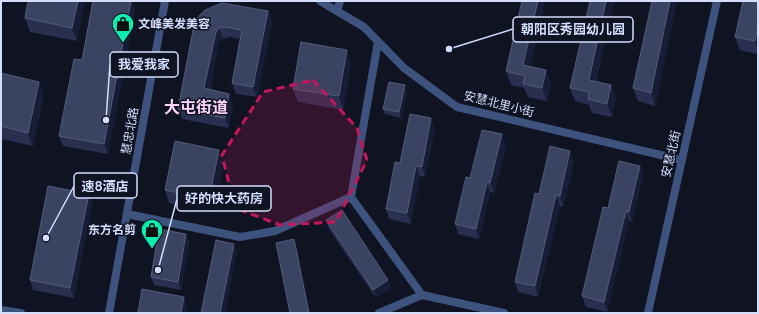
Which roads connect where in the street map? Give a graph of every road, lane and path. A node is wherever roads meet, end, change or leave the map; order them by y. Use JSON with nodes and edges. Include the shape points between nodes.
{"nodes":[{"id":1,"x":165,"y":1,"type":"edge"},
{"id":2,"x":320,"y":1,"type":"edge"},
{"id":3,"x":340,"y":1,"type":"edge"},
{"id":4,"x":718,"y":1,"type":"edge"},
{"id":5,"x":338,"y":11,"type":"junction"},
{"id":6,"x":378,"y":42,"type":"junction"},
{"id":7,"x":682,"y":160,"type":"junction"},
{"id":8,"x":351,"y":197,"type":"junction"},
{"id":9,"x":127,"y":214,"type":"junction"},
{"id":10,"x":422,"y":295,"type":"junction"},
{"id":11,"x":1,"y":310,"type":"edge"},
{"id":12,"x":21,"y":313,"type":"edge"},
{"id":13,"x":109,"y":313,"type":"edge"},
{"id":14,"x":379,"y":313,"type":"edge"},
{"id":15,"x":504,"y":313,"type":"edge"},
{"id":16,"x":648,"y":313,"type":"edge"}],
"edges":[{"from":1,"to":9,"type":"street","name":"慧忠北路"},
{"from":2,"to":5,"type":"street","name":"安慧北里小街"},
{"from":3,"to":5,"type":"street"},
{"from":4,"to":7,"type":"street","name":"安慧北街"},
{"from":5,"to":6,"type":"street","name":"安慧北里小街","via":[[364,27]]},
{"from":6,"to":7,"type":"street","name":"安慧北里小街","via":[[404,68],[456,107]]},
{"from":6,"to":8,"type":"street"},
{"from":7,"to":16,"type":"street","name":"安慧北街"},
{"from":8,"to":9,"type":"street","via":[[275,231],[240,236]]},
{"from":8,"to":10,"type":"street"},
{"from":9,"to":13,"type":"street","name":"慧忠北路"},
{"from":10,"to":14,"type":"street"},
{"from":10,"to":15,"type":"street"},
{"from":11,"to":12,"type":"street"}]}
